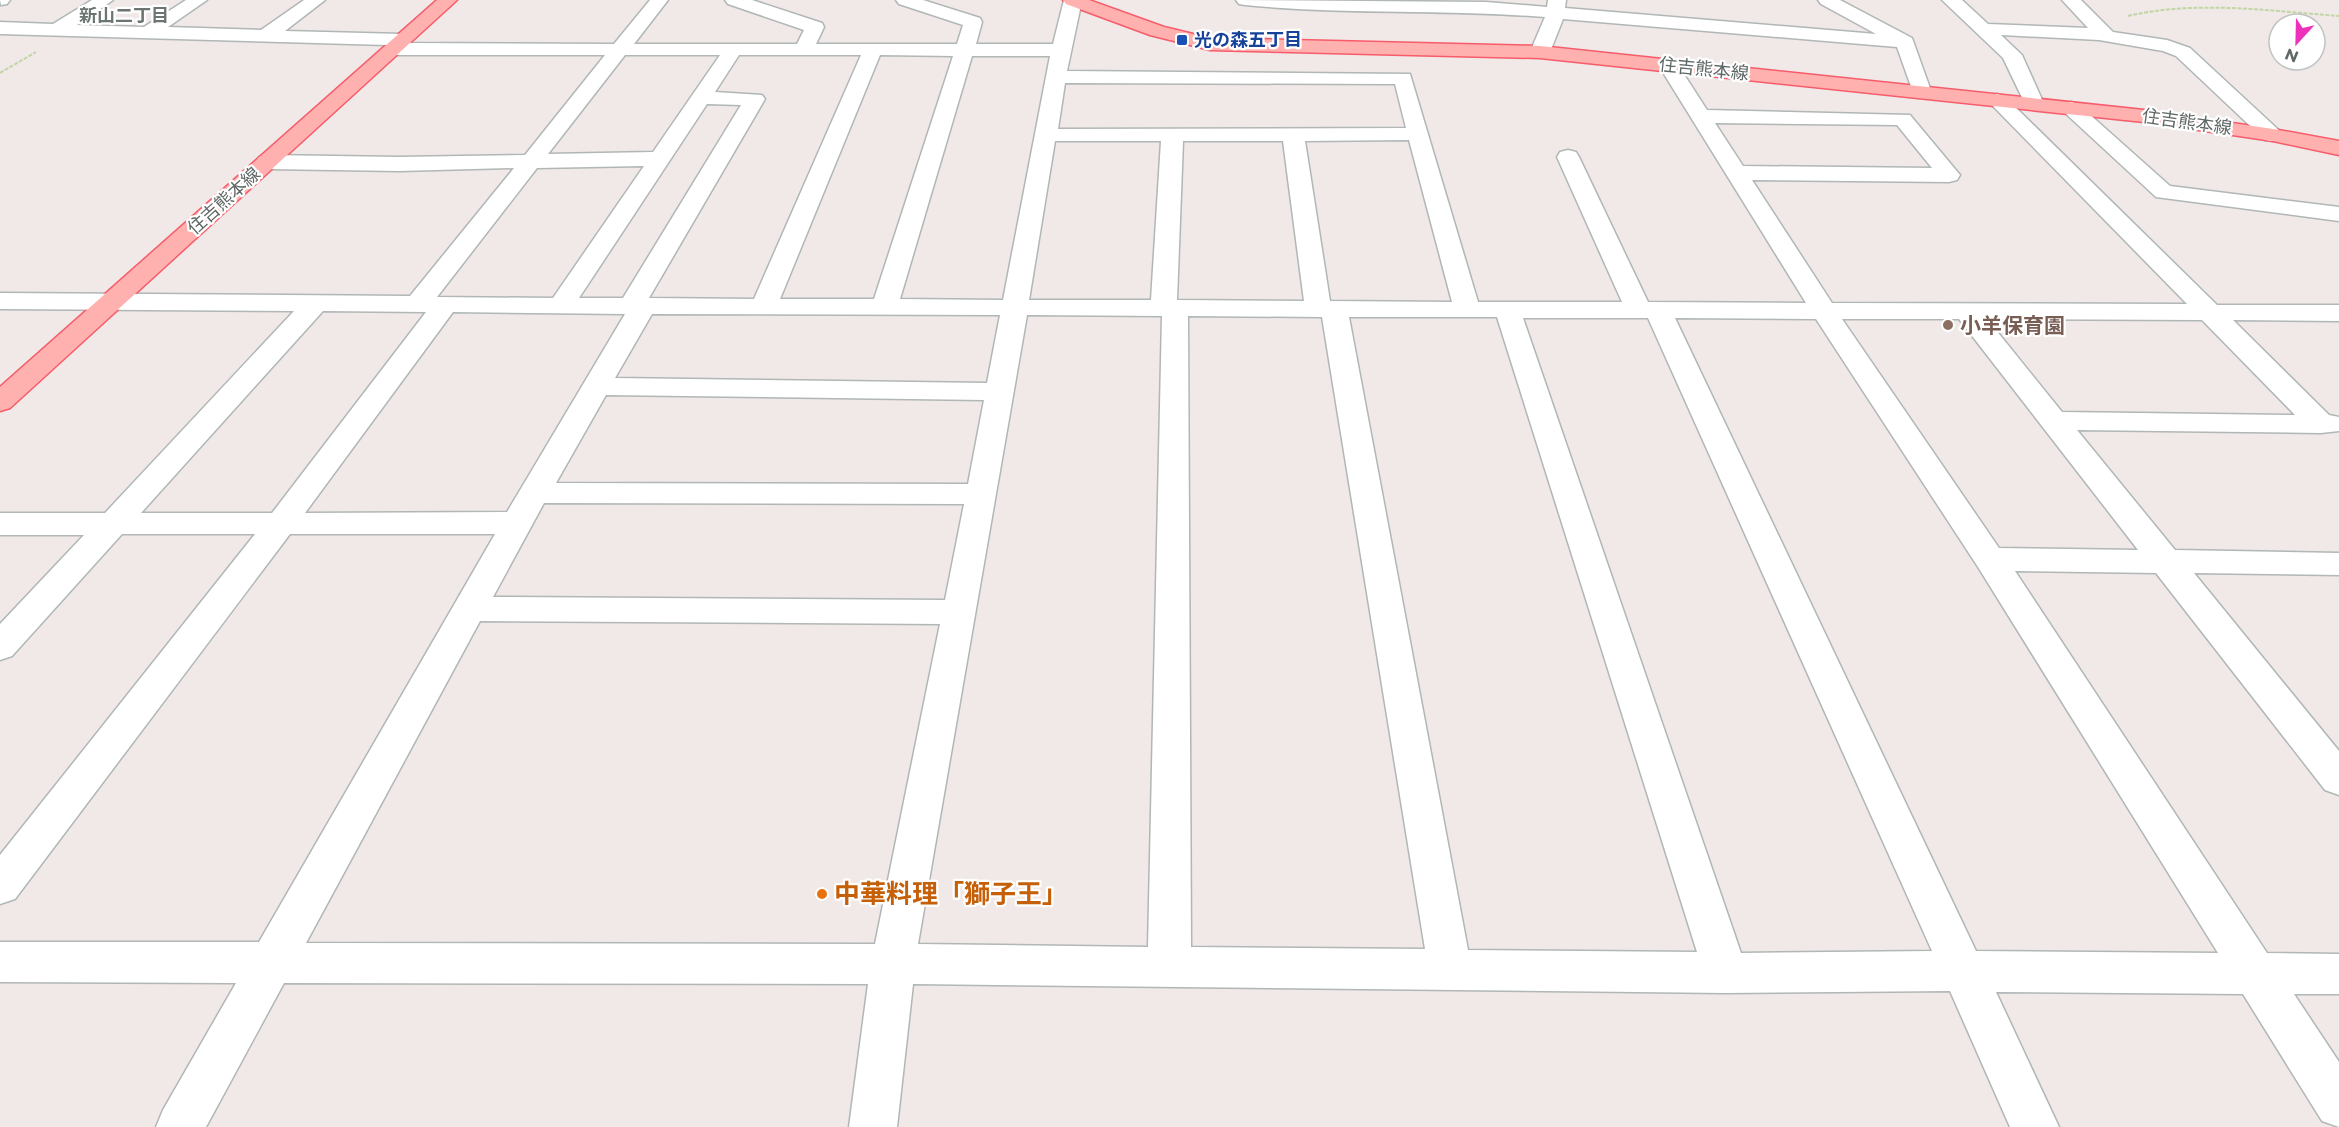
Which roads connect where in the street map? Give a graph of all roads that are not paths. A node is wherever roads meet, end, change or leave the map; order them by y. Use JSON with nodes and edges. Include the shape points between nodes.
{"nodes":[{"id":1,"x":104,"y":0,"type":"edge"},
{"id":2,"x":198,"y":0,"type":"edge"},
{"id":3,"x":316,"y":0,"type":"edge"},
{"id":4,"x":448,"y":0,"type":"edge"},
{"id":5,"x":659,"y":0,"type":"edge"},
{"id":6,"x":734,"y":0,"type":"edge"},
{"id":7,"x":906,"y":0,"type":"edge"},
{"id":8,"x":1072,"y":0,"type":"edge"},
{"id":9,"x":1245,"y":0,"type":"edge"},
{"id":10,"x":1827,"y":0,"type":"edge"},
{"id":11,"x":1950,"y":0,"type":"edge"},
{"id":12,"x":1289,"y":2,"type":"edge"},
{"id":13,"x":1557,"y":6,"type":"edge"},
{"id":14,"x":2077,"y":6,"type":"edge"},
{"id":15,"x":0,"y":28,"type":"edge"},
{"id":16,"x":1983,"y":29,"type":"junction"},
{"id":17,"x":56,"y":30,"type":"junction"},
{"id":18,"x":147,"y":33,"type":"junction"},
{"id":19,"x":2102,"y":34,"type":"junction"},
{"id":20,"x":265,"y":36,"type":"junction"},
{"id":21,"x":1905,"y":42,"type":"junction"},
{"id":22,"x":399,"y":44,"type":"junction"},
{"id":23,"x":618,"y":49,"type":"junction"},
{"id":24,"x":733,"y":50,"type":"junction"},
{"id":25,"x":803,"y":50,"type":"junction"},
{"id":26,"x":873,"y":50,"type":"junction"},
{"id":27,"x":965,"y":50,"type":"junction"},
{"id":28,"x":1539,"y":52,"type":"junction"},
{"id":29,"x":1059,"y":64,"type":"junction"},
{"id":30,"x":1669,"y":66,"type":"junction"},
{"id":31,"x":1921,"y":92,"type":"junction"},
{"id":32,"x":701,"y":98,"type":"junction"},
{"id":33,"x":1997,"y":100,"type":"junction"},
{"id":34,"x":2034,"y":104,"type":"junction"},
{"id":35,"x":2071,"y":108,"type":"junction"},
{"id":36,"x":1701,"y":117,"type":"junction"},
{"id":37,"x":1293,"y":134,"type":"junction"},
{"id":38,"x":1419,"y":134,"type":"junction"},
{"id":39,"x":1046,"y":135,"type":"junction"},
{"id":40,"x":1172,"y":135,"type":"junction"},
{"id":41,"x":2273,"y":135,"type":"junction"},
{"id":42,"x":2339,"y":147,"type":"edge"},
{"id":43,"x":1568,"y":157,"type":"dead end"},
{"id":44,"x":660,"y":159,"type":"junction"},
{"id":45,"x":267,"y":162,"type":"junction"},
{"id":46,"x":531,"y":162,"type":"junction"},
{"id":47,"x":1737,"y":173,"type":"junction"},
{"id":48,"x":2339,"y":214,"type":"edge"},
{"id":49,"x":0,"y":300,"type":"edge"},
{"id":50,"x":112,"y":301,"type":"junction"},
{"id":51,"x":315,"y":304,"type":"junction"},
{"id":52,"x":431,"y":305,"type":"junction"},
{"id":53,"x":561,"y":305,"type":"junction"},
{"id":54,"x":637,"y":306,"type":"junction"},
{"id":55,"x":764,"y":306,"type":"junction"},
{"id":56,"x":885,"y":307,"type":"junction"},
{"id":57,"x":1016,"y":307,"type":"junction"},
{"id":58,"x":1169,"y":308,"type":"junction"},
{"id":59,"x":1326,"y":308,"type":"junction"},
{"id":60,"x":1467,"y":309,"type":"junction"},
{"id":61,"x":1507,"y":309,"type":"junction"},
{"id":62,"x":1648,"y":309,"type":"junction"},
{"id":63,"x":1823,"y":310,"type":"junction"},
{"id":64,"x":1966,"y":311,"type":"junction"},
{"id":65,"x":2209,"y":313,"type":"junction"},
{"id":66,"x":2339,"y":314,"type":"edge"},
{"id":67,"x":597,"y":386,"type":"junction"},
{"id":68,"x":1000,"y":392,"type":"junction"},
{"id":69,"x":0,"y":402,"type":"edge"},
{"id":70,"x":2054,"y":421,"type":"junction"},
{"id":71,"x":2330,"y":424,"type":"edge"},
{"id":72,"x":982,"y":494,"type":"junction"},
{"id":73,"x":526,"y":508,"type":"junction"},
{"id":74,"x":112,"y":523,"type":"junction"},
{"id":75,"x":281,"y":523,"type":"junction"},
{"id":76,"x":0,"y":524,"type":"edge"},
{"id":77,"x":1990,"y":559,"type":"junction"},
{"id":78,"x":2166,"y":562,"type":"junction"},
{"id":79,"x":2339,"y":564,"type":"edge"},
{"id":80,"x":469,"y":609,"type":"junction"},
{"id":81,"x":960,"y":612,"type":"junction"},
{"id":82,"x":0,"y":647,"type":"edge"},
{"id":83,"x":2323,"y":738,"type":"edge"},
{"id":84,"x":2339,"y":779,"type":"edge"},
{"id":85,"x":0,"y":886,"type":"edge"},
{"id":86,"x":0,"y":962,"type":"edge"},
{"id":87,"x":273,"y":963,"type":"junction"},
{"id":88,"x":893,"y":964,"type":"junction"},
{"id":89,"x":1169,"y":967,"type":"junction"},
{"id":90,"x":1450,"y":969,"type":"junction"},
{"id":91,"x":1962,"y":971,"type":"junction"},
{"id":92,"x":1726,"y":973,"type":"junction"},
{"id":93,"x":2257,"y":974,"type":"junction"},
{"id":94,"x":2339,"y":974,"type":"edge"},
{"id":95,"x":2339,"y":1104,"type":"edge"},
{"id":96,"x":180,"y":1127,"type":"edge"},
{"id":97,"x":873,"y":1127,"type":"edge"},
{"id":98,"x":2035,"y":1127,"type":"edge"}],
"edges":[{"from":1,"to":17,"type":"street"},
{"from":2,"to":18,"type":"street"},
{"from":3,"to":20,"type":"street"},
{"from":4,"to":22,"type":"main road","name":"住吉熊本線"},
{"from":5,"to":23,"type":"street"},
{"from":6,"to":25,"type":"street","via":[[815,27]]},
{"from":7,"to":27,"type":"street","via":[[973,22]]},
{"from":8,"to":28,"type":"main road","name":"住吉熊本線","via":[[1149,30],[1210,44]]},
{"from":8,"to":29,"type":"street"},
{"from":9,"to":12,"type":"street"},
{"from":10,"to":21,"type":"street"},
{"from":11,"to":16,"type":"street"},
{"from":12,"to":13,"type":"street"},
{"from":13,"to":21,"type":"street"},
{"from":13,"to":28,"type":"street"},
{"from":14,"to":19,"type":"street"},
{"from":15,"to":17,"type":"street"},
{"from":16,"to":19,"type":"street"},
{"from":16,"to":34,"type":"street","via":[[2012,56]]},
{"from":17,"to":18,"type":"street"},
{"from":18,"to":20,"type":"street"},
{"from":19,"to":41,"type":"street","via":[[2183,52]]},
{"from":20,"to":22,"type":"street"},
{"from":21,"to":31,"type":"street"},
{"from":22,"to":23,"type":"street"},
{"from":22,"to":45,"type":"main road","name":"住吉熊本線"},
{"from":23,"to":24,"type":"street"},
{"from":23,"to":46,"type":"street"},
{"from":24,"to":25,"type":"street"},
{"from":24,"to":32,"type":"street"},
{"from":25,"to":26,"type":"street"},
{"from":26,"to":27,"type":"street"},
{"from":26,"to":55,"type":"street"},
{"from":27,"to":29,"type":"street"},
{"from":27,"to":56,"type":"street"},
{"from":28,"to":30,"type":"main road","name":"住吉熊本線"},
{"from":29,"to":38,"type":"street","via":[[1403,78]]},
{"from":29,"to":39,"type":"street"},
{"from":30,"to":31,"type":"main road","name":"住吉熊本線"},
{"from":30,"to":36,"type":"street"},
{"from":31,"to":33,"type":"main road","name":"住吉熊本線"},
{"from":32,"to":44,"type":"street"},
{"from":32,"to":54,"type":"street","via":[[755,99]]},
{"from":33,"to":34,"type":"main road","name":"住吉熊本線"},
{"from":33,"to":65,"type":"street"},
{"from":34,"to":35,"type":"main road","name":"住吉熊本線"},
{"from":35,"to":41,"type":"main road","name":"住吉熊本線"},
{"from":35,"to":48,"type":"street","via":[[2164,192]]},
{"from":36,"to":47,"type":"street"},
{"from":36,"to":47,"type":"street","via":[[1903,119],[1949,175]]},
{"from":37,"to":38,"type":"street"},
{"from":37,"to":40,"type":"street"},
{"from":37,"to":59,"type":"street"},
{"from":38,"to":60,"type":"street"},
{"from":39,"to":40,"type":"street"},
{"from":39,"to":57,"type":"street"},
{"from":40,"to":58,"type":"street"},
{"from":41,"to":42,"type":"main road","name":"住吉熊本線"},
{"from":43,"to":62,"type":"street"},
{"from":44,"to":46,"type":"street"},
{"from":44,"to":53,"type":"street"},
{"from":45,"to":46,"type":"street"},
{"from":45,"to":50,"type":"main road","name":"住吉熊本線"},
{"from":46,"to":52,"type":"street"},
{"from":47,"to":63,"type":"street"},
{"from":49,"to":50,"type":"street"},
{"from":50,"to":51,"type":"street"},
{"from":50,"to":69,"type":"main road","name":"住吉熊本線"},
{"from":51,"to":52,"type":"street"},
{"from":51,"to":74,"type":"street"},
{"from":52,"to":53,"type":"street"},
{"from":52,"to":75,"type":"street"},
{"from":53,"to":54,"type":"street"},
{"from":54,"to":55,"type":"street"},
{"from":54,"to":67,"type":"street"},
{"from":55,"to":56,"type":"street"},
{"from":56,"to":57,"type":"street"},
{"from":57,"to":58,"type":"street"},
{"from":57,"to":68,"type":"street"},
{"from":58,"to":59,"type":"street"},
{"from":58,"to":89,"type":"street"},
{"from":59,"to":60,"type":"street"},
{"from":59,"to":90,"type":"street"},
{"from":60,"to":61,"type":"street"},
{"from":61,"to":62,"type":"street"},
{"from":61,"to":92,"type":"street"},
{"from":62,"to":63,"type":"street"},
{"from":62,"to":91,"type":"street"},
{"from":63,"to":64,"type":"street"},
{"from":63,"to":77,"type":"street"},
{"from":64,"to":65,"type":"street"},
{"from":64,"to":70,"type":"street"},
{"from":65,"to":66,"type":"street"},
{"from":65,"to":71,"type":"street"},
{"from":67,"to":68,"type":"street"},
{"from":67,"to":73,"type":"street"},
{"from":68,"to":72,"type":"street"},
{"from":70,"to":71,"type":"street"},
{"from":70,"to":78,"type":"street"},
{"from":72,"to":73,"type":"street"},
{"from":72,"to":81,"type":"street"},
{"from":73,"to":75,"type":"street"},
{"from":73,"to":80,"type":"street"},
{"from":74,"to":75,"type":"street"},
{"from":74,"to":76,"type":"street"},
{"from":74,"to":82,"type":"street"},
{"from":75,"to":85,"type":"street"},
{"from":77,"to":78,"type":"street"},
{"from":77,"to":93,"type":"street"},
{"from":78,"to":79,"type":"street"},
{"from":78,"to":83,"type":"street"},
{"from":80,"to":81,"type":"street"},
{"from":80,"to":87,"type":"street"},
{"from":81,"to":88,"type":"street"},
{"from":83,"to":84,"type":"street"},
{"from":86,"to":87,"type":"street"},
{"from":87,"to":88,"type":"street"},
{"from":87,"to":96,"type":"street"},
{"from":88,"to":89,"type":"street"},
{"from":88,"to":97,"type":"street"},
{"from":89,"to":90,"type":"street"},
{"from":90,"to":92,"type":"street"},
{"from":91,"to":92,"type":"street"},
{"from":91,"to":93,"type":"street"},
{"from":91,"to":98,"type":"street"},
{"from":93,"to":94,"type":"street"},
{"from":93,"to":95,"type":"street"}]}
